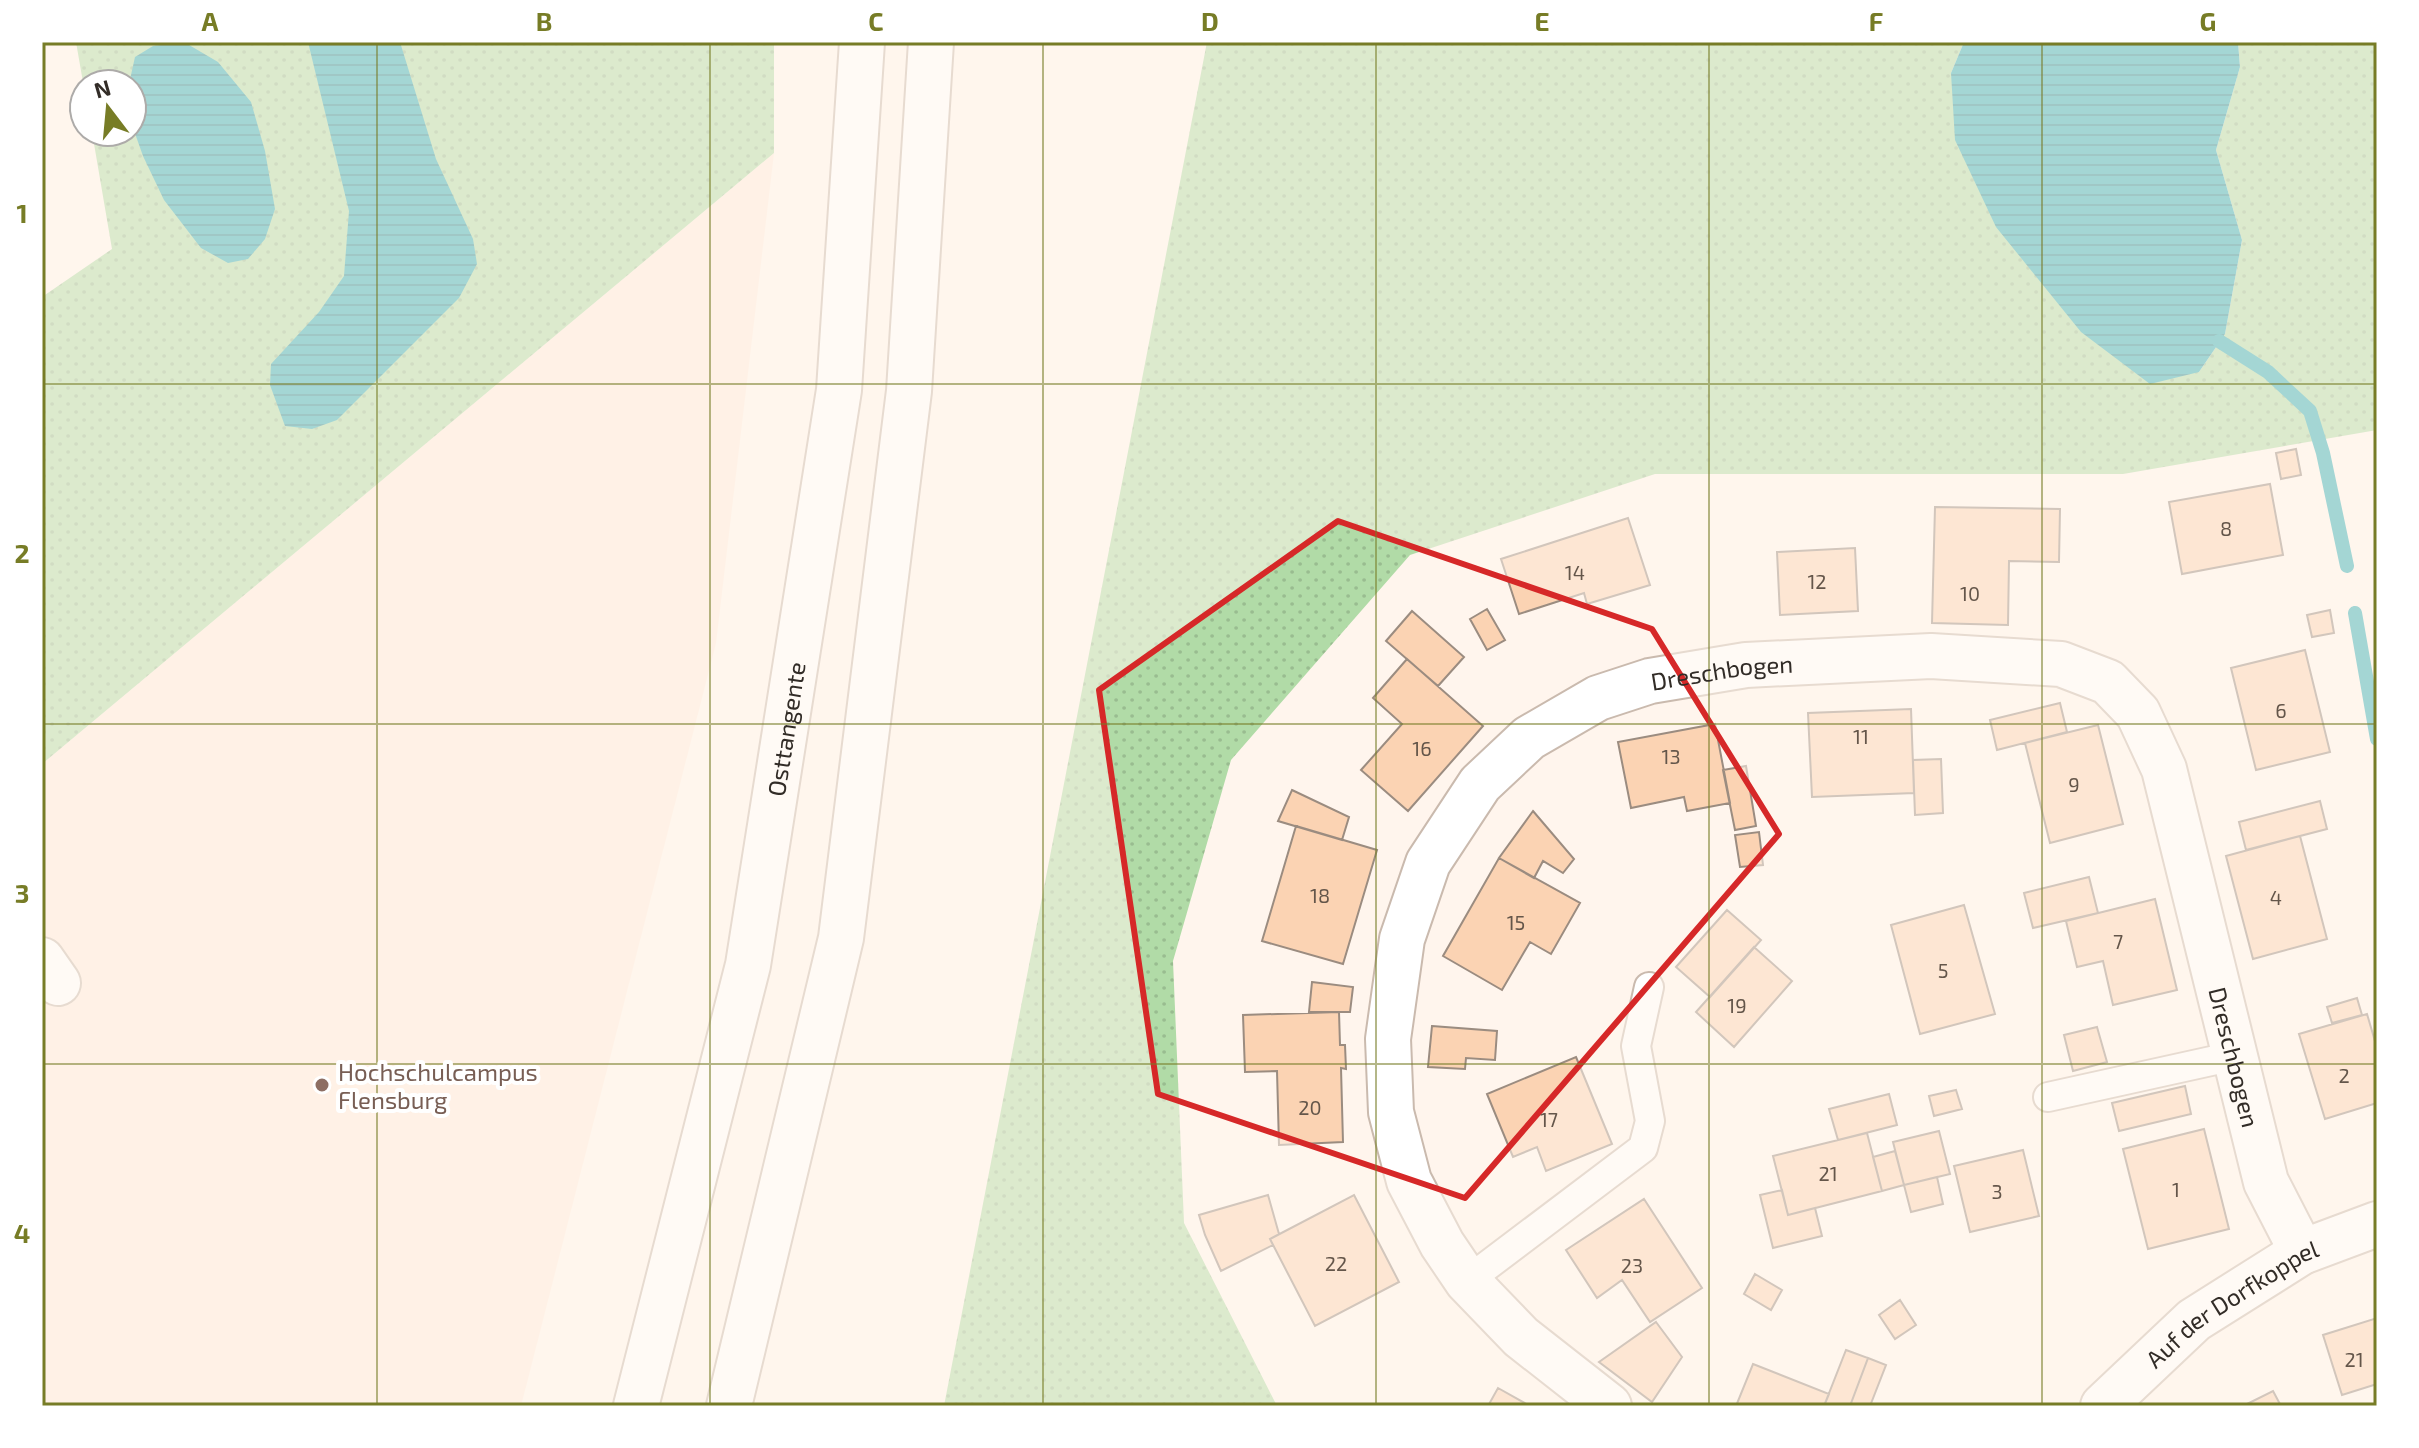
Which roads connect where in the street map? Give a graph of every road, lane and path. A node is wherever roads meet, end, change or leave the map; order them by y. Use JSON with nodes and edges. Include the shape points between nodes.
{"nodes":[{"id":1,"x":862,"y":42,"type":"edge"},
{"id":2,"x":931,"y":42,"type":"edge"},
{"id":3,"x":1649,"y":987,"type":"dead end"},
{"id":4,"x":2234,"y":1056,"type":"junction"},
{"id":5,"x":2048,"y":1097,"type":"dead end"},
{"id":6,"x":2377,"y":1224,"type":"edge"},
{"id":7,"x":2302,"y":1252,"type":"junction"},
{"id":8,"x":1467,"y":1281,"type":"junction"},
{"id":9,"x":636,"y":1406,"type":"edge"},
{"id":10,"x":729,"y":1406,"type":"edge"},
{"id":11,"x":1609,"y":1406,"type":"edge"},
{"id":12,"x":2103,"y":1406,"type":"edge"}],
"edges":[{"from":1,"to":9,"type":"main road","name":"Osttangente","via":[[839,390],[750,949]]},
{"from":2,"to":10,"type":"main road","via":[[909,391],[841,938]]},
{"from":3,"to":8,"type":"lane","via":[[1636,1046],[1650,1121],[1643,1148]]},
{"from":4,"to":5,"type":"lane"},
{"from":4,"to":7,"type":"main road","name":"Dreschbogen","via":[[2266,1182]]},
{"from":4,"to":8,"type":"main road","name":"Dreschbogen","via":[[2164,769],[2138,713],[2108,682],[2061,664],[1931,656],[1746,665],[1650,681],[1598,698],[1529,738],[1480,784],[1428,863],[1402,939],[1388,1039],[1391,1112],[1409,1181]]},
{"from":6,"to":7,"type":"main road","name":"Auf der Dorfkoppel"},
{"from":7,"to":12,"type":"main road","name":"Auf der Dorfkoppel","via":[[2194,1320]]},
{"from":8,"to":11,"type":"main road","name":"Dreschbogen","via":[[1521,1337]]}]}
